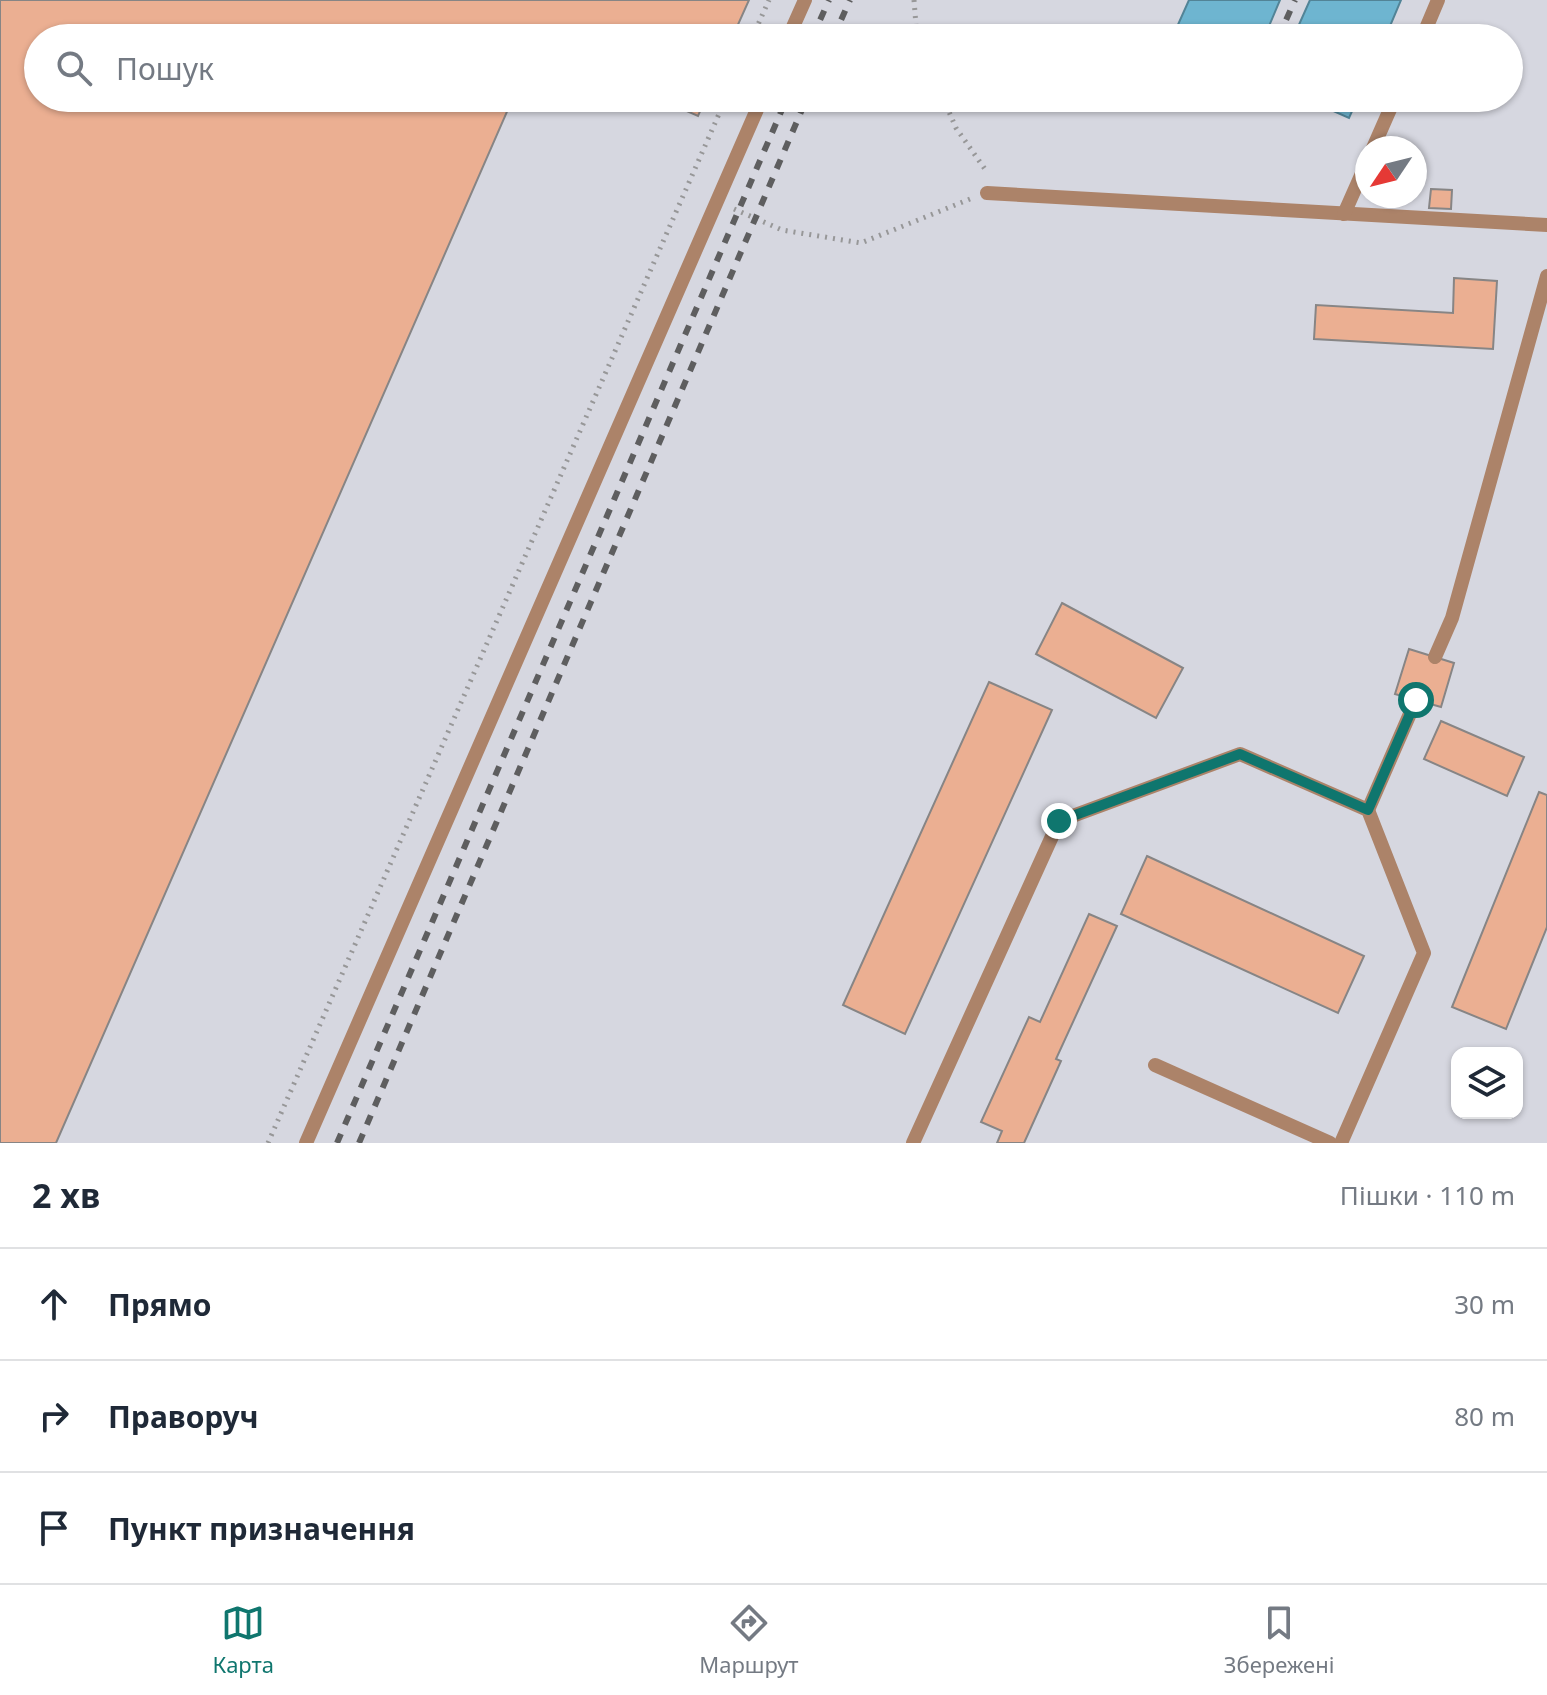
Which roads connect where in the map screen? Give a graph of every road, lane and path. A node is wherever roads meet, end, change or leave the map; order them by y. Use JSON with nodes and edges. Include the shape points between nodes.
{"nodes":[{"id":1,"x":769,"y":0,"type":"edge"},
{"id":2,"x":805,"y":0,"type":"edge"},
{"id":3,"x":914,"y":0,"type":"edge"},
{"id":4,"x":1438,"y":0,"type":"edge"},
{"id":5,"x":758,"y":24,"type":"edge"},
{"id":6,"x":794,"y":24,"type":"edge"},
{"id":7,"x":916,"y":24,"type":"edge"},
{"id":8,"x":1428,"y":24,"type":"edge"},
{"id":9,"x":720,"y":112,"type":"edge"},
{"id":10,"x":756,"y":112,"type":"edge"},
{"id":11,"x":949,"y":112,"type":"edge"},
{"id":12,"x":1389,"y":112,"type":"edge"},
{"id":13,"x":1378,"y":136,"type":"edge"},
{"id":14,"x":987,"y":172,"type":"dead end"},
{"id":15,"x":1355,"y":189,"type":"edge"},
{"id":16,"x":987,"y":193,"type":"joint"},
{"id":17,"x":1344,"y":214,"type":"junction"},
{"id":18,"x":1547,"y":225,"type":"edge"},
{"id":19,"x":782,"y":230,"type":"dead end"},
{"id":20,"x":1547,"y":276,"type":"edge"},
{"id":21,"x":1435,"y":657,"type":"dead end"},
{"id":22,"x":1416,"y":700,"type":"dead end"},
{"id":23,"x":1368,"y":810,"type":"junction"},
{"id":24,"x":1155,"y":1065,"type":"dead end"},
{"id":25,"x":268,"y":1143,"type":"edge"},
{"id":26,"x":306,"y":1143,"type":"edge"},
{"id":27,"x":913,"y":1143,"type":"edge"},
{"id":28,"x":1330,"y":1143,"type":"edge"},
{"id":29,"x":1341,"y":1143,"type":"edge"}],
"edges":[{"from":1,"to":5,"type":"path"},
{"from":2,"to":6,"type":"lane"},
{"from":3,"to":7,"type":"path"},
{"from":4,"to":8,"type":"lane"},
{"from":9,"to":25,"type":"path"},
{"from":10,"to":26,"type":"lane"},
{"from":11,"to":14,"type":"path"},
{"from":12,"to":13,"type":"lane"},
{"from":15,"to":17,"type":"lane"},
{"from":16,"to":17,"type":"lane"},
{"from":16,"to":19,"type":"path","via":[[861,243]]},
{"from":17,"to":18,"type":"lane"},
{"from":20,"to":21,"type":"lane","via":[[1452,618]]},
{"from":22,"to":23,"type":"lane"},
{"from":23,"to":27,"type":"lane","via":[[1240,754],[1059,821]]},
{"from":23,"to":29,"type":"lane","via":[[1424,953]]},
{"from":24,"to":28,"type":"lane"}]}
